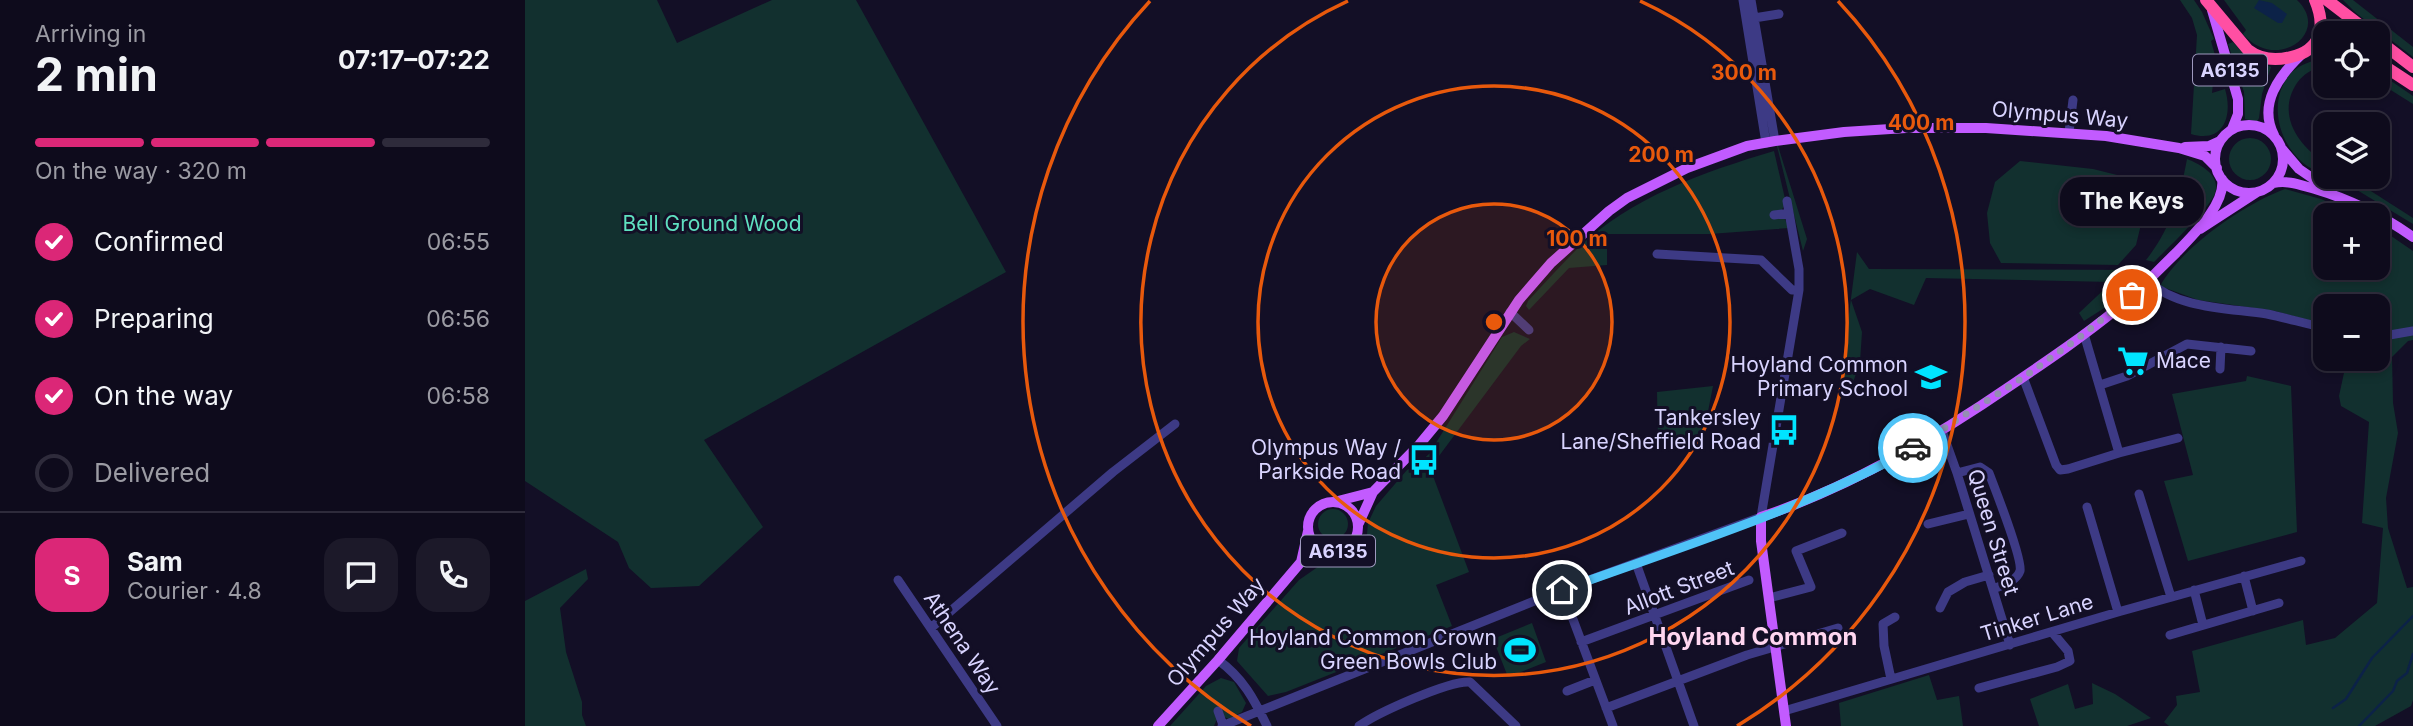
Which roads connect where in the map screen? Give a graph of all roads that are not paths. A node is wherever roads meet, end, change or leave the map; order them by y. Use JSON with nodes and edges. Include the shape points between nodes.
{"nodes":[{"id":1,"x":1743,"y":0,"type":"edge"},
{"id":2,"x":1751,"y":0,"type":"edge"},
{"id":3,"x":2315,"y":0,"type":"edge"},
{"id":4,"x":2327,"y":0,"type":"edge"},
{"id":5,"x":2209,"y":5,"type":"edge"},
{"id":6,"x":1779,"y":14,"type":"dead end"},
{"id":7,"x":1754,"y":18,"type":"junction"},
{"id":8,"x":2354,"y":21,"type":"edge"},
{"id":9,"x":1748,"y":35,"type":"junction"},
{"id":10,"x":2390,"y":49,"type":"edge"},
{"id":11,"x":2313,"y":51,"type":"edge"},
{"id":12,"x":2304,"y":53,"type":"junction"},
{"id":13,"x":2413,"y":67,"type":"edge"},
{"id":14,"x":2390,"y":70,"type":"edge"},
{"id":15,"x":2413,"y":85,"type":"edge"},
{"id":16,"x":2073,"y":100,"type":"dead end"},
{"id":17,"x":2232,"y":129,"type":"junction"},
{"id":18,"x":2069,"y":132,"type":"junction"},
{"id":19,"x":2274,"y":135,"type":"junction"},
{"id":20,"x":2220,"y":141,"type":"junction"},
{"id":21,"x":1770,"y":142,"type":"junction"},
{"id":22,"x":2179,"y":148,"type":"junction"},
{"id":23,"x":2282,"y":149,"type":"junction"},
{"id":24,"x":2219,"y":173,"type":"junction"},
{"id":25,"x":2273,"y":183,"type":"junction"},
{"id":26,"x":2257,"y":192,"type":"junction"},
{"id":27,"x":2336,"y":194,"type":"junction"},
{"id":28,"x":1787,"y":201,"type":"dead end"},
{"id":29,"x":1790,"y":213,"type":"junction"},
{"id":30,"x":1774,"y":215,"type":"dead end"},
{"id":31,"x":2198,"y":230,"type":"junction"},
{"id":32,"x":2413,"y":237,"type":"edge"},
{"id":33,"x":1657,"y":254,"type":"dead end"},
{"id":34,"x":2148,"y":281,"type":"junction"},
{"id":35,"x":1799,"y":290,"type":"junction"},
{"id":36,"x":1510,"y":312,"type":"junction"},
{"id":37,"x":2313,"y":325,"type":"edge"},
{"id":38,"x":1529,"y":330,"type":"dead end"},
{"id":39,"x":2413,"y":331,"type":"edge"},
{"id":40,"x":2084,"y":334,"type":"junction"},
{"id":41,"x":2390,"y":335,"type":"edge"},
{"id":42,"x":2221,"y":347,"type":"junction"},
{"id":43,"x":2251,"y":351,"type":"dead end"},
{"id":44,"x":2220,"y":369,"type":"dead end"},
{"id":45,"x":2024,"y":377,"type":"junction"},
{"id":46,"x":2100,"y":385,"type":"junction"},
{"id":47,"x":1175,"y":424,"type":"dead end"},
{"id":48,"x":1942,"y":430,"type":"junction"},
{"id":49,"x":2178,"y":438,"type":"dead end"},
{"id":50,"x":2119,"y":453,"type":"junction"},
{"id":51,"x":1957,"y":473,"type":"junction"},
{"id":52,"x":1373,"y":492,"type":"junction"},
{"id":53,"x":2139,"y":494,"type":"dead end"},
{"id":54,"x":1337,"y":501,"type":"junction"},
{"id":55,"x":2087,"y":507,"type":"dead end"},
{"id":56,"x":1969,"y":514,"type":"junction"},
{"id":57,"x":1761,"y":517,"type":"junction"},
{"id":58,"x":1359,"y":523,"type":"junction"},
{"id":59,"x":1928,"y":524,"type":"dead end"},
{"id":60,"x":1308,"y":531,"type":"junction"},
{"id":61,"x":1842,"y":533,"type":"dead end"},
{"id":62,"x":1332,"y":552,"type":"junction"},
{"id":63,"x":2301,"y":561,"type":"dead end"},
{"id":64,"x":1301,"y":562,"type":"junction"},
{"id":65,"x":1636,"y":563,"type":"junction"},
{"id":66,"x":1989,"y":575,"type":"junction"},
{"id":67,"x":2244,"y":576,"type":"junction"},
{"id":68,"x":898,"y":580,"type":"dead end"},
{"id":69,"x":1749,"y":580,"type":"dead end"},
{"id":70,"x":1993,"y":589,"type":"junction"},
{"id":71,"x":1562,"y":590,"type":"junction"},
{"id":72,"x":2195,"y":590,"type":"junction"},
{"id":73,"x":2171,"y":597,"type":"junction"},
{"id":74,"x":1769,"y":598,"type":"junction"},
{"id":75,"x":2279,"y":603,"type":"dead end"},
{"id":76,"x":1940,"y":608,"type":"dead end"},
{"id":77,"x":2253,"y":611,"type":"junction"},
{"id":78,"x":2118,"y":612,"type":"junction"},
{"id":79,"x":1655,"y":616,"type":"junction"},
{"id":80,"x":1895,"y":617,"type":"dead end"},
{"id":81,"x":2203,"y":625,"type":"junction"},
{"id":82,"x":932,"y":627,"type":"junction"},
{"id":83,"x":1838,"y":628,"type":"dead end"},
{"id":84,"x":2052,"y":632,"type":"junction"},
{"id":85,"x":2170,"y":635,"type":"dead end"},
{"id":86,"x":1581,"y":642,"type":"junction"},
{"id":87,"x":2010,"y":645,"type":"junction"},
{"id":88,"x":1775,"y":646,"type":"junction"},
{"id":89,"x":1218,"y":660,"type":"junction"},
{"id":90,"x":1595,"y":680,"type":"junction"},
{"id":91,"x":1891,"y":680,"type":"junction"},
{"id":92,"x":1677,"y":682,"type":"junction"},
{"id":93,"x":1979,"y":688,"type":"dead end"},
{"id":94,"x":1567,"y":691,"type":"dead end"},
{"id":95,"x":1605,"y":708,"type":"junction"},
{"id":96,"x":1259,"y":710,"type":"junction"},
{"id":97,"x":1218,"y":711,"type":"dead end"},
{"id":98,"x":1784,"y":711,"type":"junction"},
{"id":99,"x":997,"y":726,"type":"edge"},
{"id":100,"x":1158,"y":726,"type":"edge"},
{"id":101,"x":1223,"y":726,"type":"edge"},
{"id":102,"x":1267,"y":726,"type":"edge"},
{"id":103,"x":1359,"y":726,"type":"edge"},
{"id":104,"x":1516,"y":726,"type":"edge"},
{"id":105,"x":1613,"y":726,"type":"edge"},
{"id":106,"x":1694,"y":726,"type":"edge"},
{"id":107,"x":1786,"y":726,"type":"edge"}],
"edges":[{"from":1,"to":9,"type":"street"},
{"from":2,"to":7,"type":"street"},
{"from":3,"to":12,"type":"highway","via":[[2321,30]]},
{"from":4,"to":8,"type":"highway"},
{"from":5,"to":12,"type":"highway","via":[[2256,56],[2275,60]]},
{"from":5,"to":17,"type":"main road","number":"A6135","via":[[2238,99]]},
{"from":6,"to":7,"type":"street"},
{"from":7,"to":9,"type":"street"},
{"from":7,"to":21,"type":"street"},
{"from":9,"to":21,"type":"street"},
{"from":10,"to":13,"type":"highway"},
{"from":11,"to":12,"type":"highway"},
{"from":12,"to":19,"type":"main road","number":"A6135","via":[[2279,78],[2271,94],[2269,117]]},
{"from":14,"to":15,"type":"highway"},
{"from":16,"to":18,"type":"street"},
{"from":17,"to":19,"type":"main road","via":[[2255,125]]},
{"from":17,"to":20,"type":"main road"},
{"from":18,"to":21,"type":"main road","name":"Olympus Way","number":"A6135","via":[[1906,128]]},
{"from":18,"to":22,"type":"main road","name":"Olympus Way","number":"A6135"},
{"from":19,"to":23,"type":"main road"},
{"from":20,"to":22,"type":"main road","name":"Olympus Way","number":"A6135"},
{"from":20,"to":24,"type":"main road","via":[[2216,154]]},
{"from":21,"to":36,"type":"main road","name":"Olympus Way","number":"A6135","via":[[1687,168],[1627,198],[1566,248]]},
{"from":22,"to":24,"type":"main road","name":"Olympus Way","number":"A6135","via":[[2205,156]]},
{"from":23,"to":25,"type":"main road","via":[[2283,166]]},
{"from":23,"to":27,"type":"main road","via":[[2299,169]]},
{"from":24,"to":26,"type":"main road","via":[[2238,191]]},
{"from":24,"to":31,"type":"main road","via":[[2223,187],[2219,200]]},
{"from":25,"to":26,"type":"main road"},
{"from":25,"to":27,"type":"main road"},
{"from":26,"to":31,"type":"main road"},
{"from":27,"to":32,"type":"main road"},
{"from":28,"to":29,"type":"street"},
{"from":29,"to":30,"type":"street"},
{"from":29,"to":35,"type":"street"},
{"from":31,"to":34,"type":"main road"},
{"from":33,"to":35,"type":"street","via":[[1761,260],[1792,290]]},
{"from":34,"to":37,"type":"street","via":[[2192,303]]},
{"from":34,"to":40,"type":"main road"},
{"from":35,"to":57,"type":"street"},
{"from":36,"to":38,"type":"street"},
{"from":36,"to":52,"type":"main road","name":"Olympus Way","number":"A6135","via":[[1443,416]]},
{"from":39,"to":41,"type":"street"},
{"from":40,"to":45,"type":"main road"},
{"from":40,"to":46,"type":"street"},
{"from":42,"to":43,"type":"street"},
{"from":42,"to":44,"type":"street"},
{"from":42,"to":46,"type":"street","via":[[2187,344]]},
{"from":45,"to":48,"type":"main road"},
{"from":45,"to":50,"type":"street","via":[[2060,470]]},
{"from":46,"to":50,"type":"street"},
{"from":47,"to":82,"type":"street","via":[[1112,472]]},
{"from":48,"to":51,"type":"street","name":"Queen Street"},
{"from":48,"to":57,"type":"main road","via":[[1859,476]]},
{"from":49,"to":50,"type":"street"},
{"from":51,"to":56,"type":"street","name":"Queen Street"},
{"from":51,"to":70,"type":"street","via":[[1980,467],[1989,472],[2017,553],[2017,578]]},
{"from":52,"to":54,"type":"main road","name":"Olympus Way","number":"A6135"},
{"from":52,"to":58,"type":"main road","name":"Olympus Way","number":"A6135"},
{"from":53,"to":73,"type":"street"},
{"from":54,"to":58,"type":"main road","number":"A6135","via":[[1351,508]]},
{"from":54,"to":60,"type":"main road","name":"Olympus Way","number":"A6135","via":[[1315,509]]},
{"from":55,"to":78,"type":"street"},
{"from":56,"to":59,"type":"street"},
{"from":56,"to":66,"type":"street","name":"Queen Street"},
{"from":57,"to":65,"type":"street"},
{"from":57,"to":74,"type":"main road"},
{"from":58,"to":62,"type":"main road","name":"Olympus Way","number":"A6135","via":[[1349,547]]},
{"from":60,"to":62,"type":"main road","number":"A6135","via":[[1316,546]]},
{"from":60,"to":64,"type":"main road","name":"Olympus Way","number":"A6135"},
{"from":61,"to":74,"type":"street","via":[[1796,551],[1811,587]]},
{"from":62,"to":64,"type":"main road","name":"Olympus Way","number":"A6135"},
{"from":63,"to":67,"type":"street","name":"Tinker Lane"},
{"from":64,"to":89,"type":"main road","name":"Olympus Way","number":"A6135"},
{"from":65,"to":71,"type":"street"},
{"from":65,"to":79,"type":"street"},
{"from":66,"to":70,"type":"street","name":"Queen Street"},
{"from":66,"to":76,"type":"street","via":[[1948,592]]},
{"from":67,"to":72,"type":"street","name":"Tinker Lane"},
{"from":67,"to":77,"type":"street"},
{"from":68,"to":82,"type":"street","name":"Athena Way"},
{"from":69,"to":79,"type":"street","name":"Allott Street"},
{"from":70,"to":87,"type":"street","name":"Queen Street"},
{"from":71,"to":86,"type":"street"},
{"from":71,"to":96,"type":"street"},
{"from":72,"to":73,"type":"street","name":"Tinker Lane"},
{"from":72,"to":81,"type":"street"},
{"from":73,"to":78,"type":"street","name":"Tinker Lane"},
{"from":74,"to":88,"type":"main road"},
{"from":75,"to":77,"type":"street"},
{"from":77,"to":81,"type":"street"},
{"from":78,"to":84,"type":"street","name":"Tinker Lane"},
{"from":79,"to":86,"type":"street","name":"Allott Street"},
{"from":79,"to":92,"type":"street"},
{"from":80,"to":91,"type":"street","via":[[1883,624]]},
{"from":81,"to":85,"type":"street"},
{"from":82,"to":99,"type":"street","name":"Athena Way"},
{"from":83,"to":88,"type":"street"},
{"from":84,"to":87,"type":"street","name":"Tinker Lane"},
{"from":84,"to":93,"type":"street","via":[[2068,651],[2070,661]]},
{"from":86,"to":90,"type":"street"},
{"from":87,"to":91,"type":"street","name":"Tinker Lane"},
{"from":88,"to":92,"type":"street"},
{"from":88,"to":98,"type":"main road"},
{"from":89,"to":96,"type":"street","via":[[1240,678]]},
{"from":89,"to":100,"type":"main road","name":"Olympus Way","number":"A6135"},
{"from":90,"to":94,"type":"street"},
{"from":90,"to":95,"type":"street"},
{"from":91,"to":98,"type":"street","name":"Tinker Lane"},
{"from":92,"to":95,"type":"street"},
{"from":92,"to":106,"type":"street"},
{"from":95,"to":105,"type":"street"},
{"from":96,"to":101,"type":"street"},
{"from":96,"to":102,"type":"street"},
{"from":97,"to":101,"type":"street"},
{"from":98,"to":107,"type":"main road"},
{"from":103,"to":104,"type":"street","via":[[1461,681],[1470,682]]}]}
